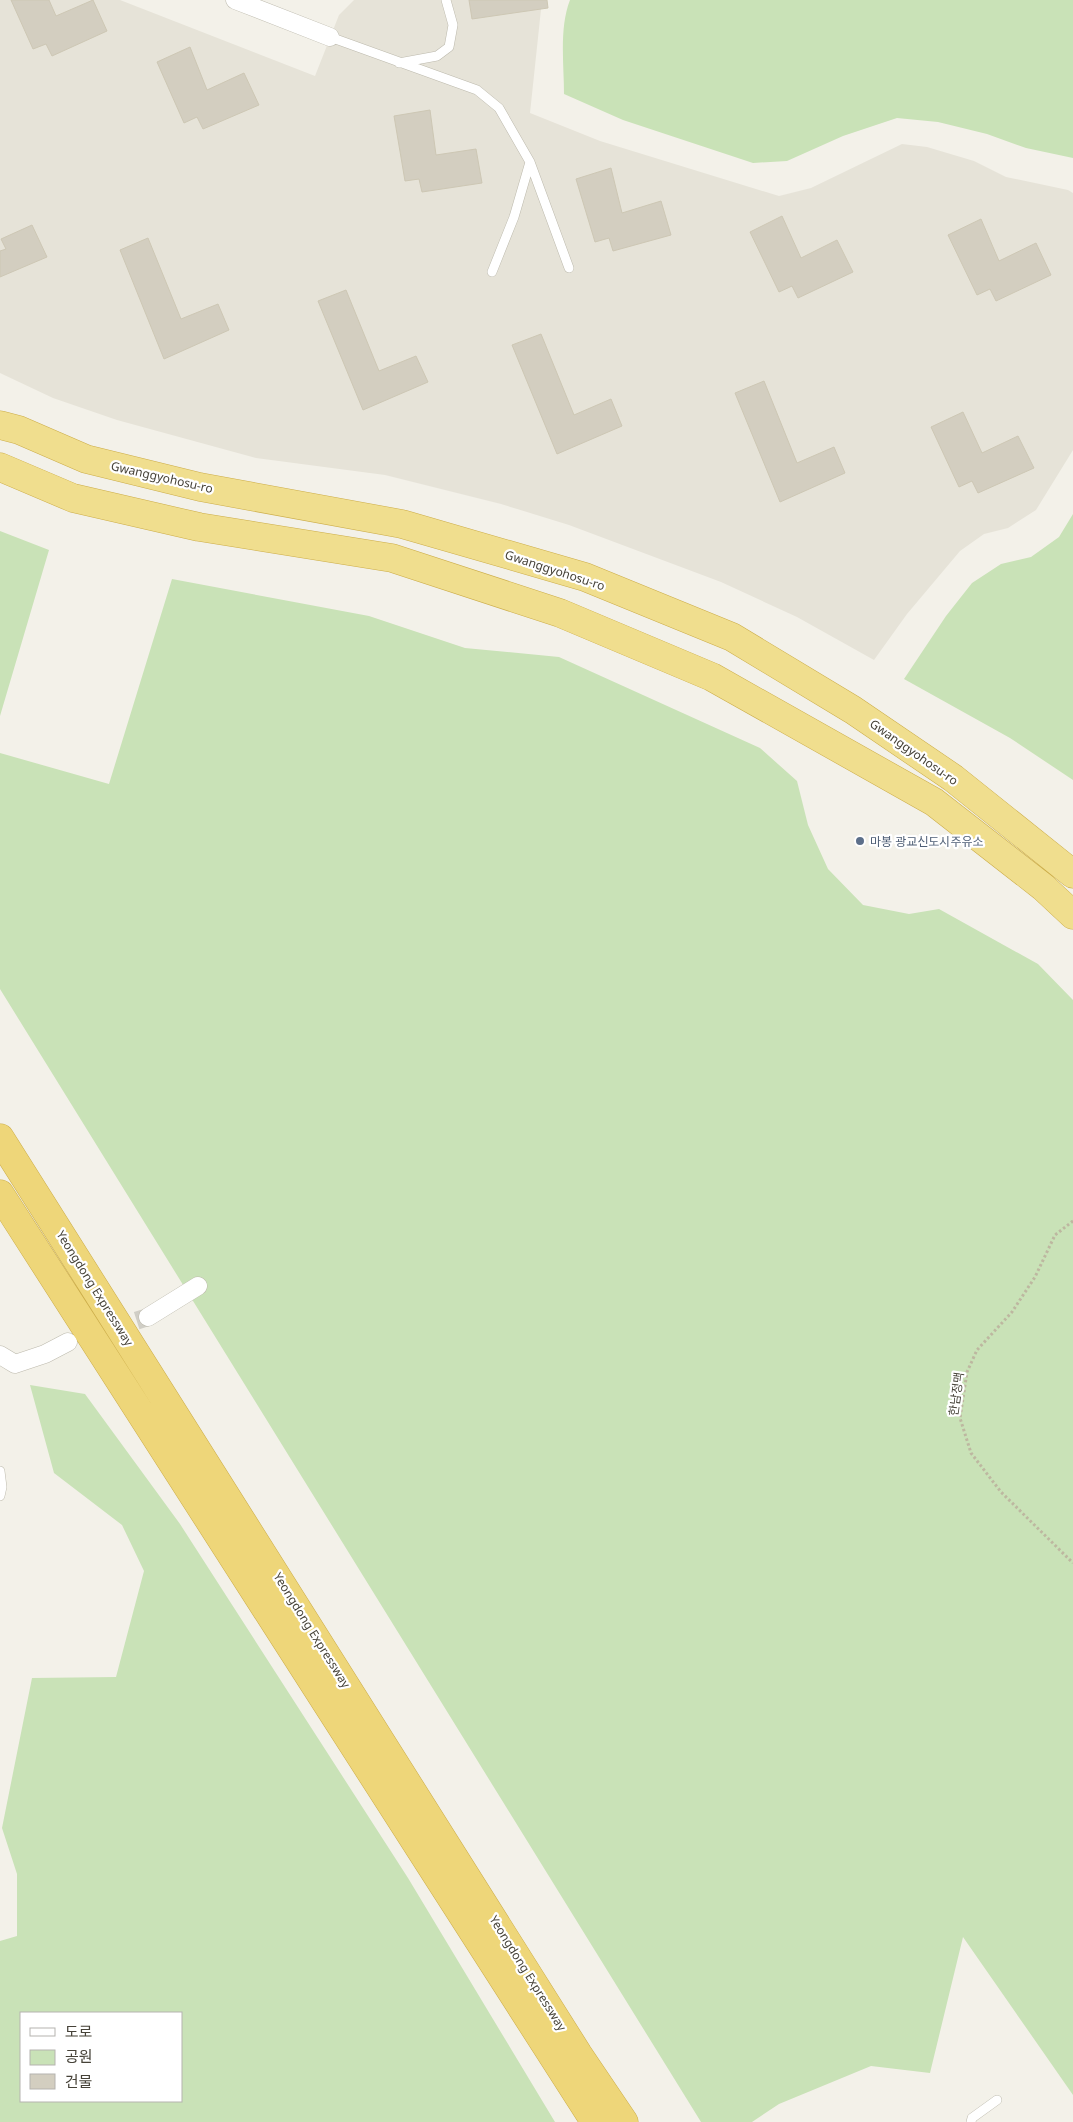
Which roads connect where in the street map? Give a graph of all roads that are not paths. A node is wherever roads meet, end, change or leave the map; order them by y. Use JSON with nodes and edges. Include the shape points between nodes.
{"nodes":[{"id":1,"x":234,"y":0,"type":"edge"},
{"id":2,"x":446,"y":0,"type":"edge"},
{"id":3,"x":330,"y":37,"type":"joint"},
{"id":4,"x":399,"y":63,"type":"junction"},
{"id":5,"x":530,"y":162,"type":"junction"},
{"id":6,"x":569,"y":268,"type":"dead end"},
{"id":7,"x":492,"y":272,"type":"dead end"},
{"id":8,"x":6,"y":424,"type":"edge"},
{"id":9,"x":0,"y":468,"type":"edge"},
{"id":10,"x":1073,"y":874,"type":"edge"},
{"id":11,"x":1073,"y":915,"type":"edge"},
{"id":12,"x":0,"y":1138,"type":"edge"},
{"id":13,"x":0,"y":1194,"type":"edge"},
{"id":14,"x":198,"y":1286,"type":"dead end"},
{"id":15,"x":148,"y":1317,"type":"tunnel mouth"},
{"id":16,"x":68,"y":1342,"type":"dead end"},
{"id":17,"x":0,"y":1355,"type":"edge"},
{"id":18,"x":0,"y":1471,"type":"edge"},
{"id":19,"x":0,"y":1496,"type":"edge"},
{"id":20,"x":997,"y":2100,"type":"dead end"},
{"id":21,"x":595,"y":2122,"type":"edge"},
{"id":22,"x":624,"y":2122,"type":"edge"},
{"id":23,"x":971,"y":2122,"type":"edge"}],
"edges":[{"from":1,"to":3,"type":"street"},
{"from":2,"to":4,"type":"lane","via":[[453,25],[450,47],[437,56]]},
{"from":3,"to":4,"type":"lane"},
{"from":4,"to":5,"type":"lane","via":[[477,90],[499,108]]},
{"from":5,"to":6,"type":"lane"},
{"from":5,"to":7,"type":"lane","via":[[514,217]]},
{"from":8,"to":10,"type":"highway","name":"Gwanggyohosu-ro","via":[[86,459],[200,487],[402,524],[585,577],[732,637],[853,710],[953,778]]},
{"from":9,"to":11,"type":"highway","via":[[73,498],[180,522],[392,558],[560,613],[712,677],[934,802],[1043,887]]},
{"from":12,"to":22,"type":"highway","name":"Yeongdong Expressway"},
{"from":13,"to":21,"type":"highway","name":"Yeongdong Expressway"},
{"from":14,"to":15,"type":"street"},
{"from":16,"to":17,"type":"street","via":[[15,1364]]},
{"from":18,"to":19,"type":"lane"},
{"from":20,"to":23,"type":"lane"}]}
